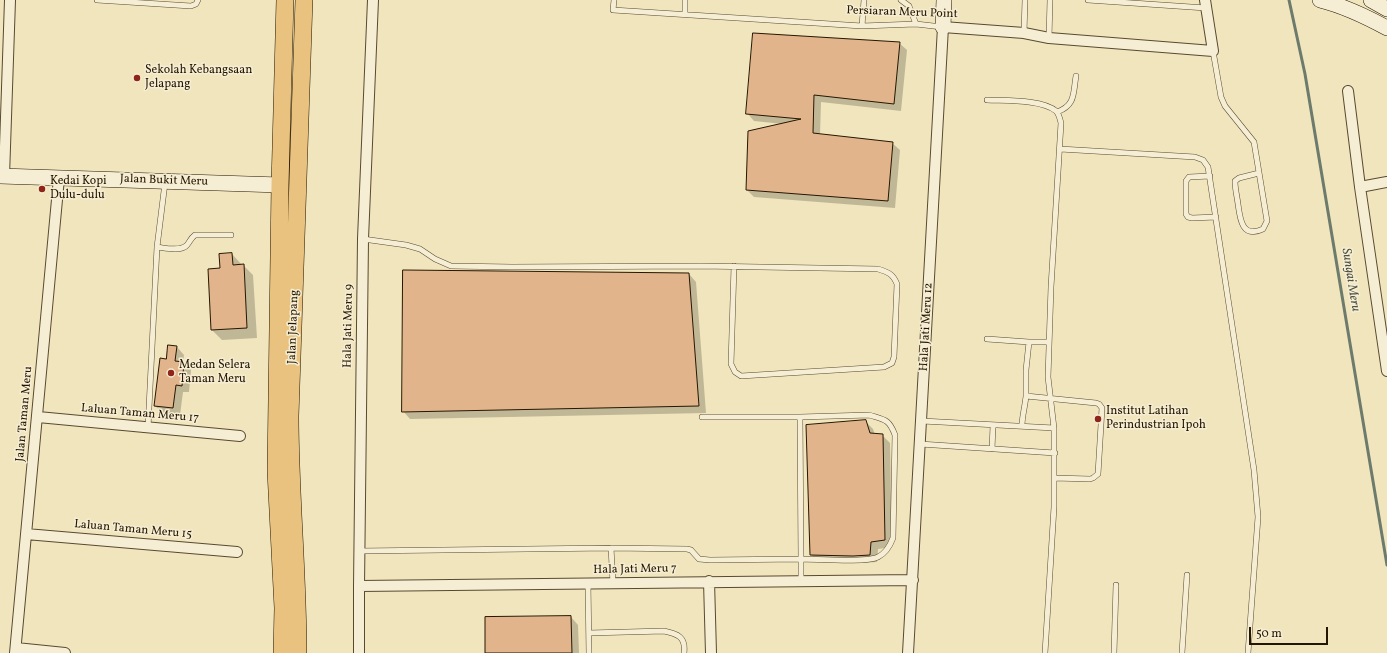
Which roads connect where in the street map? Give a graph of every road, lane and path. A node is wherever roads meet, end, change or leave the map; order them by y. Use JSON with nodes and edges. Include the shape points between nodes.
{"nodes":[{"id":1,"x":10,"y":0,"type":"edge"},
{"id":2,"x":97,"y":0,"type":"edge"},
{"id":3,"x":198,"y":0,"type":"edge"},
{"id":4,"x":285,"y":0,"type":"edge"},
{"id":5,"x":304,"y":0,"type":"edge"},
{"id":6,"x":373,"y":0,"type":"edge"},
{"id":7,"x":614,"y":0,"type":"edge"},
{"id":8,"x":685,"y":0,"type":"edge"},
{"id":9,"x":864,"y":0,"type":"edge"},
{"id":10,"x":901,"y":0,"type":"edge"},
{"id":11,"x":944,"y":0,"type":"edge"},
{"id":12,"x":1025,"y":0,"type":"edge"},
{"id":13,"x":1050,"y":0,"type":"edge"},
{"id":14,"x":1088,"y":0,"type":"edge"},
{"id":15,"x":1320,"y":0,"type":"edge"},
{"id":16,"x":1371,"y":0,"type":"edge"},
{"id":17,"x":1206,"y":4,"type":"edge"},
{"id":18,"x":1387,"y":9,"type":"edge"},
{"id":19,"x":685,"y":14,"type":"junction"},
{"id":20,"x":916,"y":24,"type":"junction"},
{"id":21,"x":862,"y":26,"type":"junction"},
{"id":22,"x":944,"y":27,"type":"junction"},
{"id":23,"x":1387,"y":28,"type":"edge"},
{"id":24,"x":1024,"y":33,"type":"junction"},
{"id":25,"x":1049,"y":38,"type":"junction"},
{"id":26,"x":1213,"y":51,"type":"junction"},
{"id":27,"x":1076,"y":76,"type":"dead end"},
{"id":28,"x":1348,"y":91,"type":"dead end"},
{"id":29,"x":987,"y":100,"type":"dead end"},
{"id":30,"x":1057,"y":112,"type":"junction"},
{"id":31,"x":299,"y":145,"type":"junction"},
{"id":32,"x":1060,"y":149,"type":"junction"},
{"id":33,"x":1259,"y":173,"type":"junction"},
{"id":34,"x":2,"y":176,"type":"edge"},
{"id":35,"x":1210,"y":176,"type":"junction"},
{"id":36,"x":59,"y":178,"type":"junction"},
{"id":37,"x":165,"y":181,"type":"junction"},
{"id":38,"x":1387,"y":182,"type":"edge"},
{"id":39,"x":280,"y":185,"type":"junction"},
{"id":40,"x":1360,"y":187,"type":"junction"},
{"id":41,"x":1216,"y":217,"type":"junction"},
{"id":42,"x":297,"y":221,"type":"junction"},
{"id":43,"x":231,"y":235,"type":"dead end"},
{"id":44,"x":363,"y":239,"type":"junction"},
{"id":45,"x":157,"y":247,"type":"junction"},
{"id":46,"x":734,"y":266,"type":"junction"},
{"id":47,"x":987,"y":339,"type":"dead end"},
{"id":48,"x":1029,"y":342,"type":"junction"},
{"id":49,"x":1049,"y":342,"type":"junction"},
{"id":50,"x":1387,"y":371,"type":"edge"},
{"id":51,"x":1026,"y":396,"type":"junction"},
{"id":52,"x":1050,"y":398,"type":"junction"},
{"id":53,"x":38,"y":417,"type":"junction"},
{"id":54,"x":702,"y":417,"type":"dead end"},
{"id":55,"x":800,"y":417,"type":"junction"},
{"id":56,"x":922,"y":421,"type":"junction"},
{"id":57,"x":993,"y":426,"type":"junction"},
{"id":58,"x":1022,"y":426,"type":"junction"},
{"id":59,"x":148,"y":428,"type":"junction"},
{"id":60,"x":1054,"y":428,"type":"junction"},
{"id":61,"x":240,"y":436,"type":"dead end"},
{"id":62,"x":920,"y":444,"type":"junction"},
{"id":63,"x":992,"y":450,"type":"junction"},
{"id":64,"x":1055,"y":453,"type":"junction"},
{"id":65,"x":1054,"y":478,"type":"junction"},
{"id":66,"x":26,"y":534,"type":"junction"},
{"id":67,"x":611,"y":548,"type":"junction"},
{"id":68,"x":359,"y":551,"type":"junction"},
{"id":69,"x":237,"y":552,"type":"dead end"},
{"id":70,"x":801,"y":559,"type":"junction"},
{"id":71,"x":1187,"y":575,"type":"dead end"},
{"id":72,"x":801,"y":580,"type":"junction"},
{"id":73,"x":912,"y":580,"type":"junction"},
{"id":74,"x":709,"y":581,"type":"junction"},
{"id":75,"x":588,"y":583,"type":"junction"},
{"id":76,"x":613,"y":583,"type":"junction"},
{"id":77,"x":1116,"y":585,"type":"dead end"},
{"id":78,"x":359,"y":586,"type":"junction"},
{"id":79,"x":589,"y":633,"type":"junction"},
{"id":80,"x":16,"y":651,"type":"edge"},
{"id":81,"x":65,"y":653,"type":"edge"},
{"id":82,"x":282,"y":653,"type":"edge"},
{"id":83,"x":298,"y":653,"type":"edge"},
{"id":84,"x":359,"y":653,"type":"edge"},
{"id":85,"x":589,"y":653,"type":"edge"},
{"id":86,"x":684,"y":653,"type":"edge"},
{"id":87,"x":711,"y":653,"type":"edge"},
{"id":88,"x":908,"y":653,"type":"edge"},
{"id":89,"x":1045,"y":653,"type":"edge"},
{"id":90,"x":1114,"y":653,"type":"edge"},
{"id":91,"x":1182,"y":653,"type":"edge"},
{"id":92,"x":1248,"y":653,"type":"edge"}],
"edges":[{"from":1,"to":34,"type":"street"},
{"from":2,"to":3,"type":"lane","via":[[191,6]]},
{"from":4,"to":39,"type":"main road","name":"Jalan Jelapang"},
{"from":5,"to":31,"type":"main road","name":"Jalan Jelapang"},
{"from":6,"to":44,"type":"street","name":"Hala Jati Meru 9"},
{"from":7,"to":19,"type":"lane","name":"Persiaran Meru Point","via":[[613,10]]},
{"from":8,"to":19,"type":"lane"},
{"from":9,"to":21,"type":"lane"},
{"from":10,"to":20,"type":"lane","via":[[909,6]]},
{"from":11,"to":22,"type":"street","name":"Hala Jati Meru 12"},
{"from":12,"to":24,"type":"lane"},
{"from":13,"to":25,"type":"lane"},
{"from":14,"to":17,"type":"lane"},
{"from":15,"to":23,"type":"street","via":[[1335,3]]},
{"from":16,"to":18,"type":"street"},
{"from":17,"to":26,"type":"street"},
{"from":19,"to":21,"type":"lane","name":"Persiaran Meru Point"},
{"from":20,"to":21,"type":"lane","name":"Persiaran Meru Point"},
{"from":20,"to":22,"type":"lane","name":"Persiaran Meru Point"},
{"from":22,"to":24,"type":"street","name":"Persiaran Meru Point"},
{"from":22,"to":56,"type":"street","name":"Hala Jati Meru 12"},
{"from":24,"to":25,"type":"street","name":"Persiaran Meru Point"},
{"from":25,"to":26,"type":"street","name":"Persiaran Meru Point"},
{"from":26,"to":33,"type":"lane","via":[[1221,97],[1225,106],[1252,138]]},
{"from":27,"to":30,"type":"lane","via":[[1072,102]]},
{"from":28,"to":40,"type":"street"},
{"from":29,"to":30,"type":"lane","via":[[1036,103]]},
{"from":30,"to":32,"type":"lane","via":[[1061,123]]},
{"from":31,"to":39,"type":"main road","via":[[293,174]]},
{"from":31,"to":42,"type":"main road","name":"Jalan Jelapang"},
{"from":32,"to":35,"type":"lane","via":[[1194,157],[1206,163]]},
{"from":32,"to":49,"type":"lane"},
{"from":33,"to":33,"type":"lane","via":[[1267,221],[1263,230],[1252,232],[1240,222],[1235,181]]},
{"from":34,"to":36,"type":"street","name":"Jalan Bukit Meru"},
{"from":35,"to":41,"type":"lane"},
{"from":35,"to":41,"type":"lane","via":[[1189,177],[1186,181],[1186,214],[1192,218]]},
{"from":36,"to":37,"type":"street","name":"Jalan Bukit Meru"},
{"from":36,"to":53,"type":"street","name":"Jalan Taman Meru"},
{"from":37,"to":39,"type":"street","name":"Jalan Bukit Meru"},
{"from":37,"to":45,"type":"lane"},
{"from":38,"to":40,"type":"street"},
{"from":39,"to":42,"type":"main road","via":[[292,198]]},
{"from":39,"to":82,"type":"main road","name":"Jalan Jelapang","via":[[276,471],[283,608]]},
{"from":40,"to":50,"type":"street"},
{"from":41,"to":92,"type":"lane","via":[[1254,470],[1258,517]]},
{"from":42,"to":83,"type":"main road","name":"Jalan Jelapang","via":[[290,464]]},
{"from":43,"to":45,"type":"lane","via":[[195,235],[181,248]]},
{"from":44,"to":46,"type":"lane","via":[[420,249],[451,266]]},
{"from":44,"to":68,"type":"street","name":"Hala Jati Meru 9"},
{"from":45,"to":59,"type":"lane"},
{"from":46,"to":46,"type":"lane","via":[[886,271],[894,276],[897,284],[892,363],[884,367],[741,376],[735,372],[731,364]]},
{"from":47,"to":48,"type":"lane"},
{"from":48,"to":49,"type":"lane"},
{"from":48,"to":51,"type":"lane"},
{"from":49,"to":52,"type":"lane"},
{"from":51,"to":52,"type":"lane"},
{"from":51,"to":58,"type":"lane"},
{"from":52,"to":60,"type":"lane"},
{"from":52,"to":65,"type":"lane","via":[[1096,403],[1101,406],[1103,412],[1098,474],[1090,479]]},
{"from":53,"to":59,"type":"street","name":"Laluan Taman Meru 17"},
{"from":53,"to":66,"type":"street","name":"Jalan Taman Meru"},
{"from":54,"to":55,"type":"lane"},
{"from":55,"to":70,"type":"lane"},
{"from":55,"to":70,"type":"lane","via":[[869,416],[887,421],[895,435],[893,538],[884,554],[870,560]]},
{"from":56,"to":57,"type":"lane"},
{"from":56,"to":62,"type":"street","name":"Hala Jati Meru 12"},
{"from":57,"to":58,"type":"lane"},
{"from":57,"to":63,"type":"lane"},
{"from":58,"to":60,"type":"lane"},
{"from":59,"to":61,"type":"street","name":"Laluan Taman Meru 17"},
{"from":60,"to":64,"type":"lane"},
{"from":62,"to":63,"type":"lane"},
{"from":62,"to":73,"type":"street","name":"Hala Jati Meru 12"},
{"from":63,"to":64,"type":"lane"},
{"from":64,"to":65,"type":"lane"},
{"from":65,"to":89,"type":"lane"},
{"from":66,"to":69,"type":"street","name":"Laluan Taman Meru 15"},
{"from":66,"to":80,"type":"street","name":"Jalan Taman Meru"},
{"from":67,"to":68,"type":"lane"},
{"from":67,"to":70,"type":"lane","via":[[687,549],[700,559],[710,560]]},
{"from":67,"to":76,"type":"lane"},
{"from":68,"to":78,"type":"street","name":"Hala Jati Meru 9"},
{"from":70,"to":72,"type":"lane"},
{"from":71,"to":91,"type":"lane"},
{"from":72,"to":73,"type":"street","name":"Hala Jati Meru 7"},
{"from":72,"to":74,"type":"street","name":"Hala Jati Meru 7"},
{"from":73,"to":88,"type":"street","name":"Hala Jati Meru 12"},
{"from":74,"to":76,"type":"street","name":"Hala Jati Meru 7"},
{"from":74,"to":87,"type":"street"},
{"from":75,"to":76,"type":"street","name":"Hala Jati Meru 7"},
{"from":75,"to":78,"type":"street","name":"Hala Jati Meru 7"},
{"from":75,"to":79,"type":"lane"},
{"from":77,"to":90,"type":"lane"},
{"from":78,"to":84,"type":"street","name":"Hala Jati Meru 9"},
{"from":79,"to":85,"type":"lane"},
{"from":79,"to":86,"type":"lane","via":[[674,633],[681,637],[685,646]]},
{"from":80,"to":81,"type":"street"}]}
